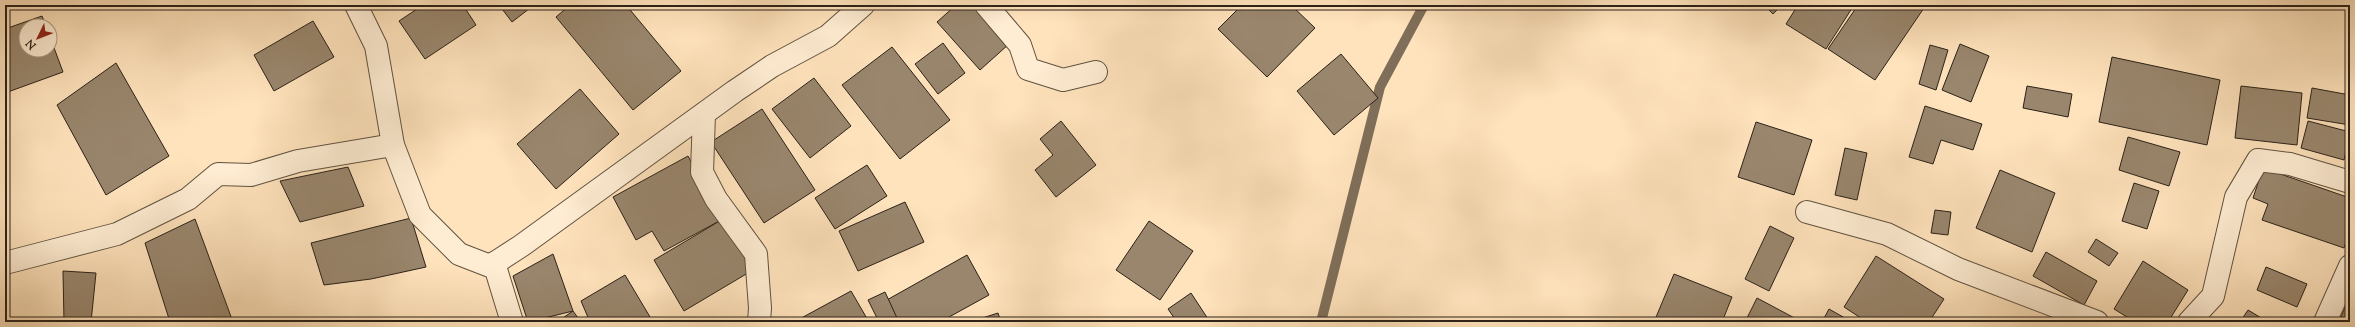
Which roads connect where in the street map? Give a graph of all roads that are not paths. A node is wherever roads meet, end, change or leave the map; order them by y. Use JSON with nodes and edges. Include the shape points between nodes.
{"nodes":[{"id":1,"x":356,"y":5,"type":"edge"},
{"id":2,"x":864,"y":5,"type":"edge"},
{"id":3,"x":986,"y":5,"type":"edge"},
{"id":4,"x":1096,"y":72,"type":"dead end"},
{"id":5,"x":704,"y":114,"type":"junction"},
{"id":6,"x":393,"y":145,"type":"junction"},
{"id":7,"x":2350,"y":182,"type":"edge"},
{"id":8,"x":1807,"y":212,"type":"dead end"},
{"id":9,"x":5,"y":263,"type":"edge"},
{"id":10,"x":494,"y":263,"type":"junction"},
{"id":11,"x":2350,"y":266,"type":"edge"},
{"id":12,"x":512,"y":322,"type":"edge"},
{"id":13,"x":759,"y":322,"type":"edge"},
{"id":14,"x":2097,"y":322,"type":"edge"},
{"id":15,"x":2189,"y":322,"type":"edge"},
{"id":16,"x":2326,"y":322,"type":"edge"}],
"edges":[{"from":1,"to":6,"type":"street","via":[[376,46]]},
{"from":2,"to":5,"type":"street","via":[[828,36],[772,66]]},
{"from":3,"to":4,"type":"street","via":[[1020,45],[1028,69],[1063,80]]},
{"from":5,"to":10,"type":"street"},
{"from":5,"to":13,"type":"street","via":[[702,172],[716,199],[756,254]]},
{"from":6,"to":9,"type":"street","via":[[298,161],[251,175],[218,174],[188,198],[117,234]]},
{"from":6,"to":10,"type":"street","via":[[420,215],[459,254],[490,266]]},
{"from":7,"to":15,"type":"street","via":[[2290,164],[2258,160],[2236,197],[2212,296]]},
{"from":8,"to":14,"type":"street","via":[[1887,234],[1958,269]]},
{"from":10,"to":12,"type":"street"},
{"from":11,"to":16,"type":"street"}]}
